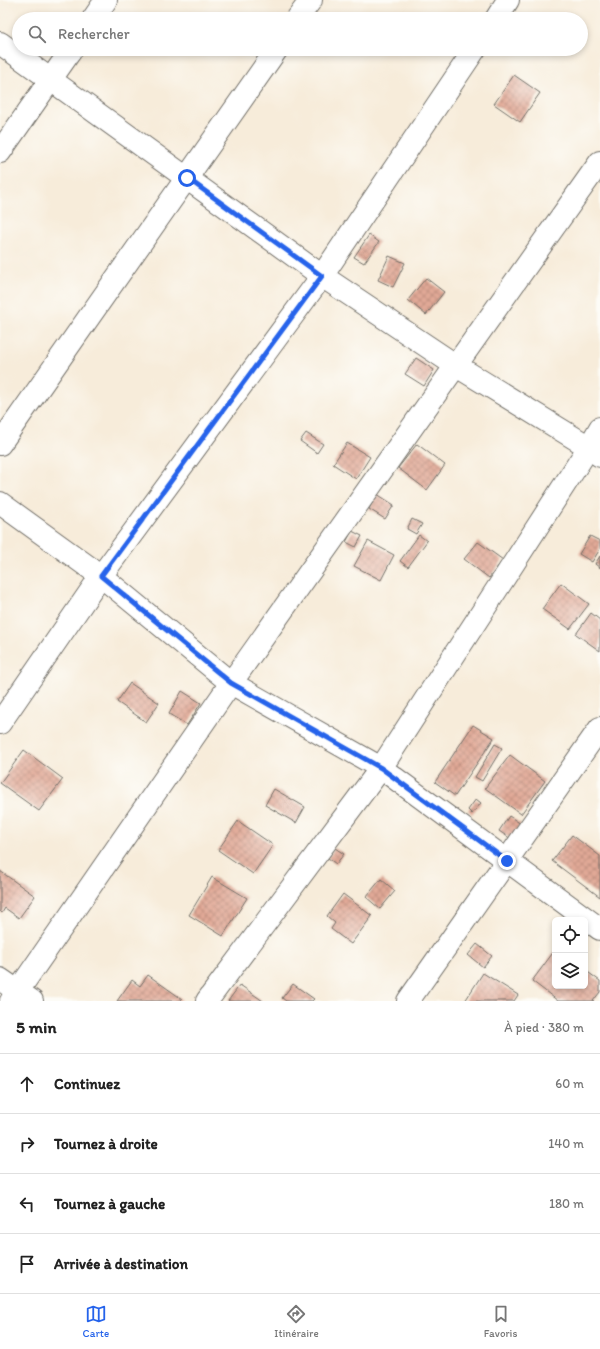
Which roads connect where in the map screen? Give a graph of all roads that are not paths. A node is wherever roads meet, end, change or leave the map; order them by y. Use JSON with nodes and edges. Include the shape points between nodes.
{"nodes":[{"id":1,"x":106,"y":0,"type":"edge"},
{"id":2,"x":311,"y":0,"type":"edge"},
{"id":3,"x":508,"y":0,"type":"edge"},
{"id":4,"x":98,"y":12,"type":"edge"},
{"id":5,"x":303,"y":12,"type":"edge"},
{"id":6,"x":500,"y":12,"type":"edge"},
{"id":7,"x":0,"y":43,"type":"edge"},
{"id":8,"x":12,"y":52,"type":"edge"},
{"id":9,"x":18,"y":56,"type":"edge"},
{"id":10,"x":67,"y":56,"type":"edge"},
{"id":11,"x":272,"y":56,"type":"edge"},
{"id":12,"x":470,"y":56,"type":"edge"},
{"id":13,"x":51,"y":80,"type":"junction"},
{"id":14,"x":0,"y":152,"type":"edge"},
{"id":15,"x":600,"y":162,"type":"edge"},
{"id":16,"x":187,"y":178,"type":"junction"},
{"id":17,"x":322,"y":276,"type":"junction"},
{"id":18,"x":455,"y":365,"type":"junction"},
{"id":19,"x":600,"y":428,"type":"edge"},
{"id":20,"x":0,"y":444,"type":"edge"},
{"id":21,"x":594,"y":451,"type":"edge"},
{"id":22,"x":0,"y":503,"type":"edge"},
{"id":23,"x":101,"y":576,"type":"junction"},
{"id":24,"x":231,"y":683,"type":"junction"},
{"id":25,"x":0,"y":723,"type":"edge"},
{"id":26,"x":600,"y":728,"type":"edge"},
{"id":27,"x":381,"y":768,"type":"junction"},
{"id":28,"x":507,"y":861,"type":"junction"},
{"id":29,"x":600,"y":929,"type":"edge"},
{"id":30,"x":0,"y":979,"type":"edge"},
{"id":31,"x":20,"y":998,"type":"edge"},
{"id":32,"x":207,"y":1001,"type":"edge"},
{"id":33,"x":408,"y":1001,"type":"edge"}],
"edges":[{"from":1,"to":4,"type":"street"},
{"from":2,"to":5,"type":"street"},
{"from":3,"to":6,"type":"street"},
{"from":7,"to":8,"type":"street"},
{"from":9,"to":13,"type":"street"},
{"from":10,"to":13,"type":"street"},
{"from":11,"to":16,"type":"street"},
{"from":12,"to":17,"type":"street"},
{"from":13,"to":14,"type":"street"},
{"from":13,"to":16,"type":"street"},
{"from":15,"to":18,"type":"street"},
{"from":16,"to":17,"type":"street"},
{"from":16,"to":20,"type":"street"},
{"from":17,"to":18,"type":"street"},
{"from":17,"to":23,"type":"street"},
{"from":18,"to":21,"type":"street"},
{"from":18,"to":24,"type":"street"},
{"from":19,"to":21,"type":"street"},
{"from":21,"to":27,"type":"street"},
{"from":22,"to":23,"type":"street"},
{"from":23,"to":24,"type":"street"},
{"from":23,"to":25,"type":"street"},
{"from":24,"to":27,"type":"street"},
{"from":24,"to":31,"type":"street"},
{"from":26,"to":28,"type":"street"},
{"from":27,"to":28,"type":"street"},
{"from":27,"to":32,"type":"street"},
{"from":28,"to":29,"type":"street"},
{"from":28,"to":33,"type":"street"},
{"from":30,"to":31,"type":"street"}]}
